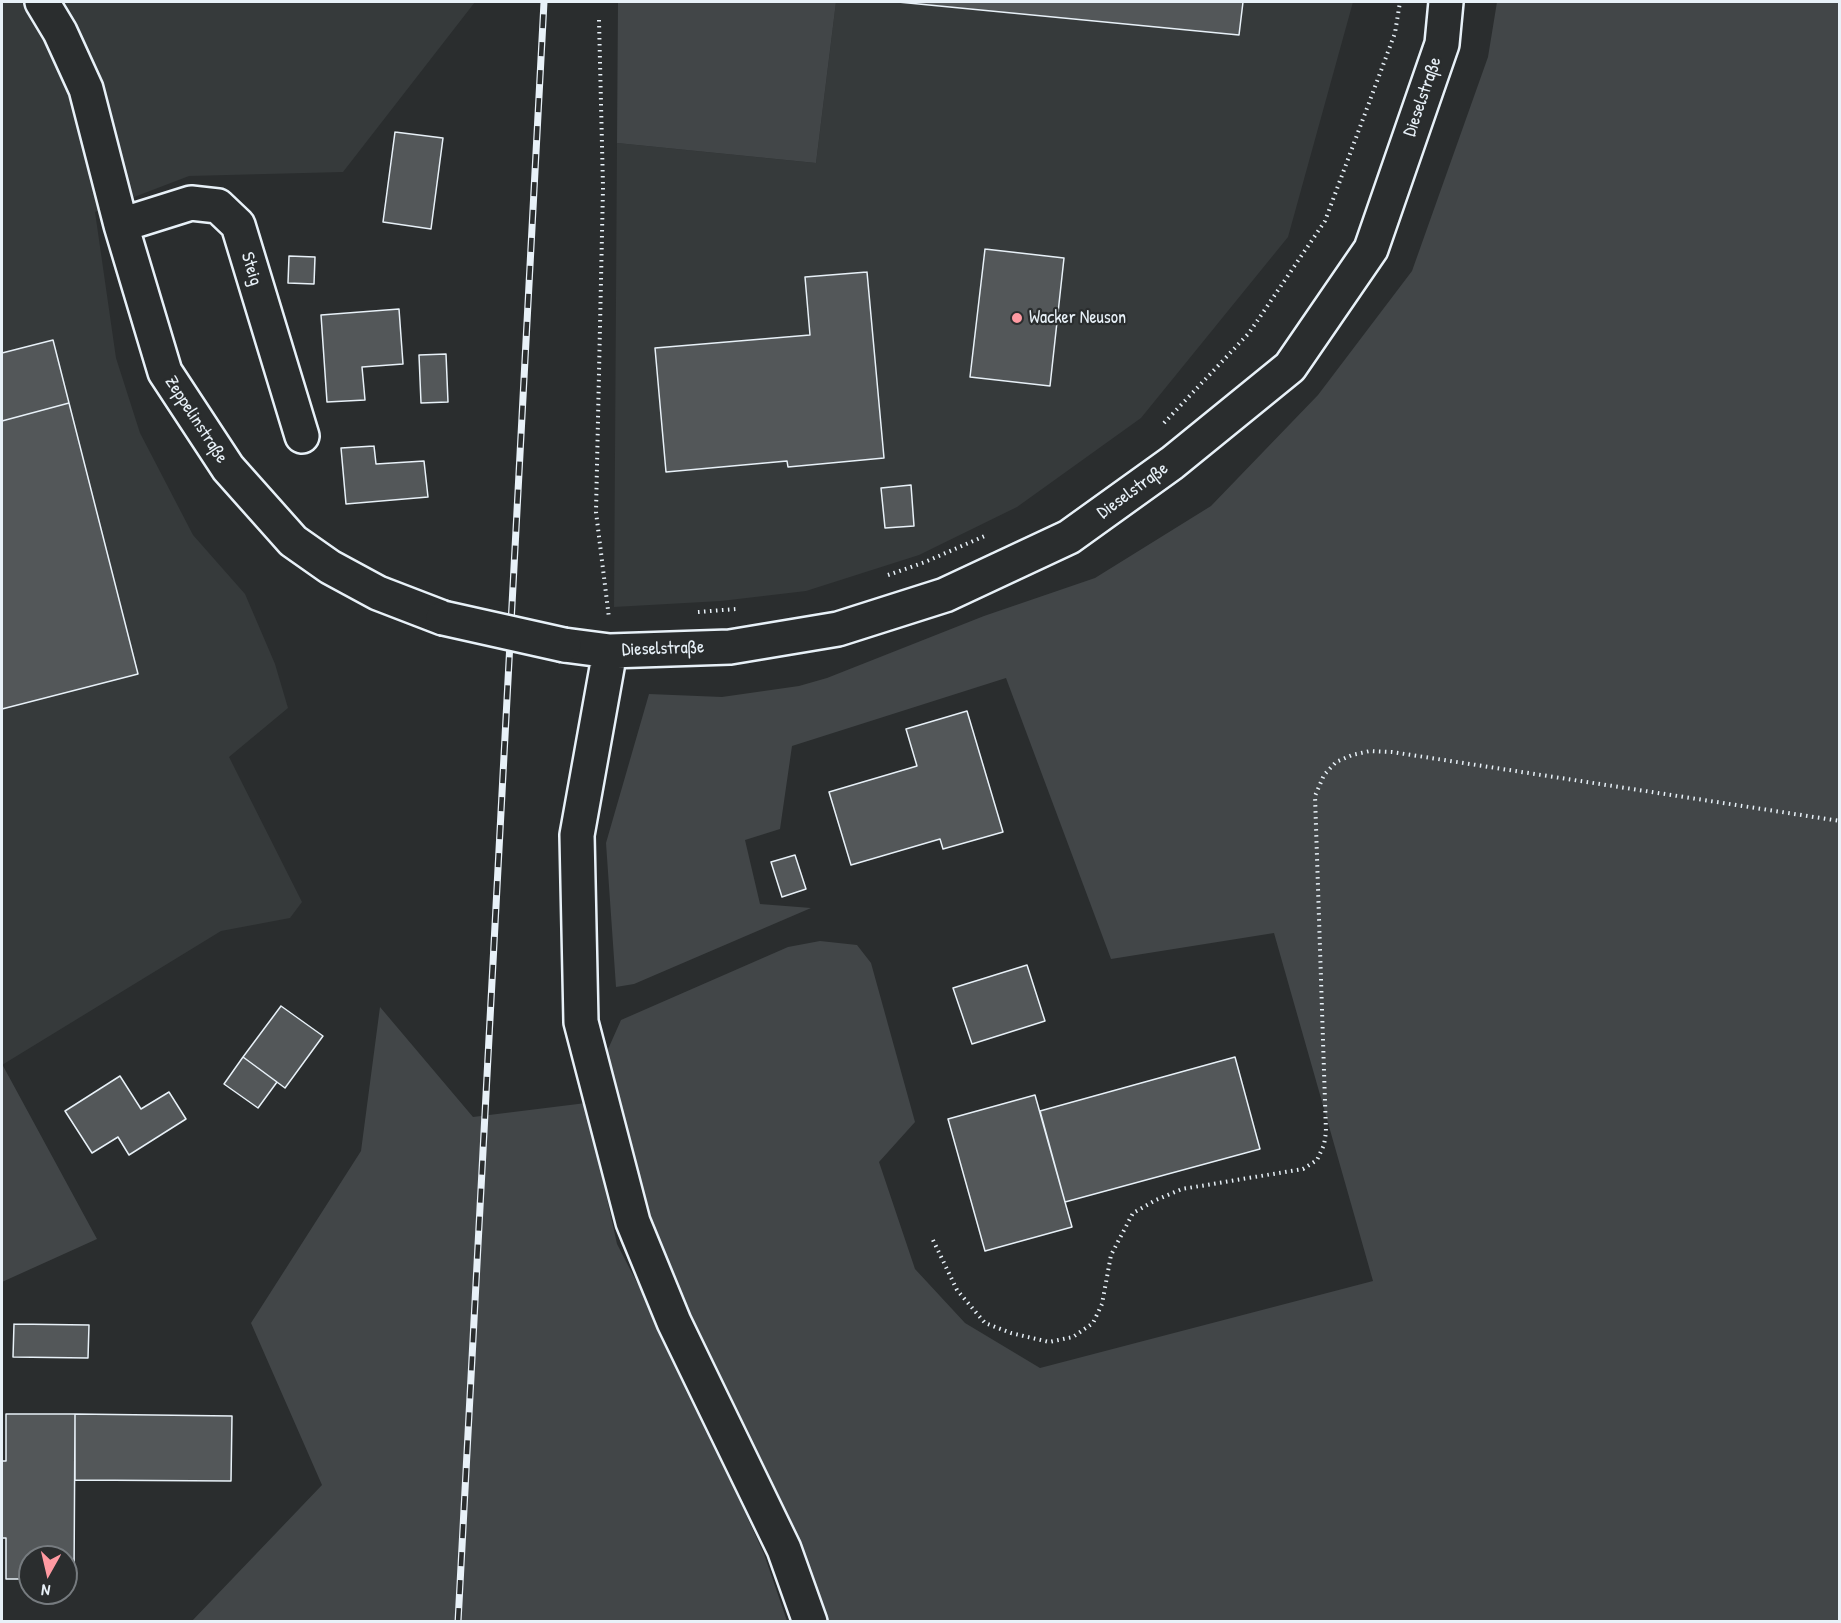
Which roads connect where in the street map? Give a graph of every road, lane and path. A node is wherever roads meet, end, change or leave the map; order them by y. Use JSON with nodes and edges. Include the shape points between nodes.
{"nodes":[{"id":1,"x":42,"y":2,"type":"edge"},
{"id":2,"x":1400,"y":2,"type":"edge"},
{"id":3,"x":1446,"y":2,"type":"edge"},
{"id":4,"x":599,"y":20,"type":"dead end"},
{"id":5,"x":121,"y":225,"type":"junction"},
{"id":6,"x":1161,"y":426,"type":"dead end"},
{"id":7,"x":303,"y":436,"type":"dead end"},
{"id":8,"x":997,"y":531,"type":"dead end"},
{"id":9,"x":884,"y":576,"type":"dead end"},
{"id":10,"x":737,"y":609,"type":"dead end"},
{"id":11,"x":692,"y":612,"type":"dead end"},
{"id":12,"x":598,"y":617,"type":"dead end"},
{"id":13,"x":564,"y":645,"type":"joint"},
{"id":14,"x":609,"y":651,"type":"junction"},
{"id":15,"x":1839,"y":821,"type":"edge"},
{"id":16,"x":933,"y":1240,"type":"dead end"},
{"id":17,"x":810,"y":1622,"type":"edge"}],
"edges":[{"from":1,"to":5,"type":"street","name":"Zeppelinstraße","via":[[86,89]]},
{"from":2,"to":6,"type":"path","via":[[1395,33],[1325,221],[1249,333]]},
{"from":3,"to":14,"type":"street","name":"Dieselstraße","via":[[1442,44],[1371,249],[1290,367],[1172,463],[1069,537],[945,595],[838,628],[730,647]]},
{"from":4,"to":12,"type":"path","via":[[603,187],[596,512],[609,616]]},
{"from":5,"to":7,"type":"street","name":"Steig","via":[[191,203],[218,206],[238,225]]},
{"from":5,"to":13,"type":"street","name":"Zeppelinstraße","bridge":true,"via":[[165,372],[228,468],[293,541],[378,593],[443,618]]},
{"from":8,"to":9,"type":"path"},
{"from":10,"to":11,"type":"path"},
{"from":13,"to":14,"type":"street","name":"Dieselstraße"},
{"from":14,"to":17,"type":"street","via":[[577,835],[581,1022],[633,1222],[674,1322],[784,1549]]},
{"from":15,"to":16,"type":"path","via":[[1392,752],[1370,751],[1336,762],[1324,775],[1315,796],[1326,1132],[1317,1160],[1303,1169],[1182,1189],[1133,1213],[1111,1255],[1102,1304],[1093,1323],[1073,1337],[1049,1342],[986,1323],[957,1290]]}]}
